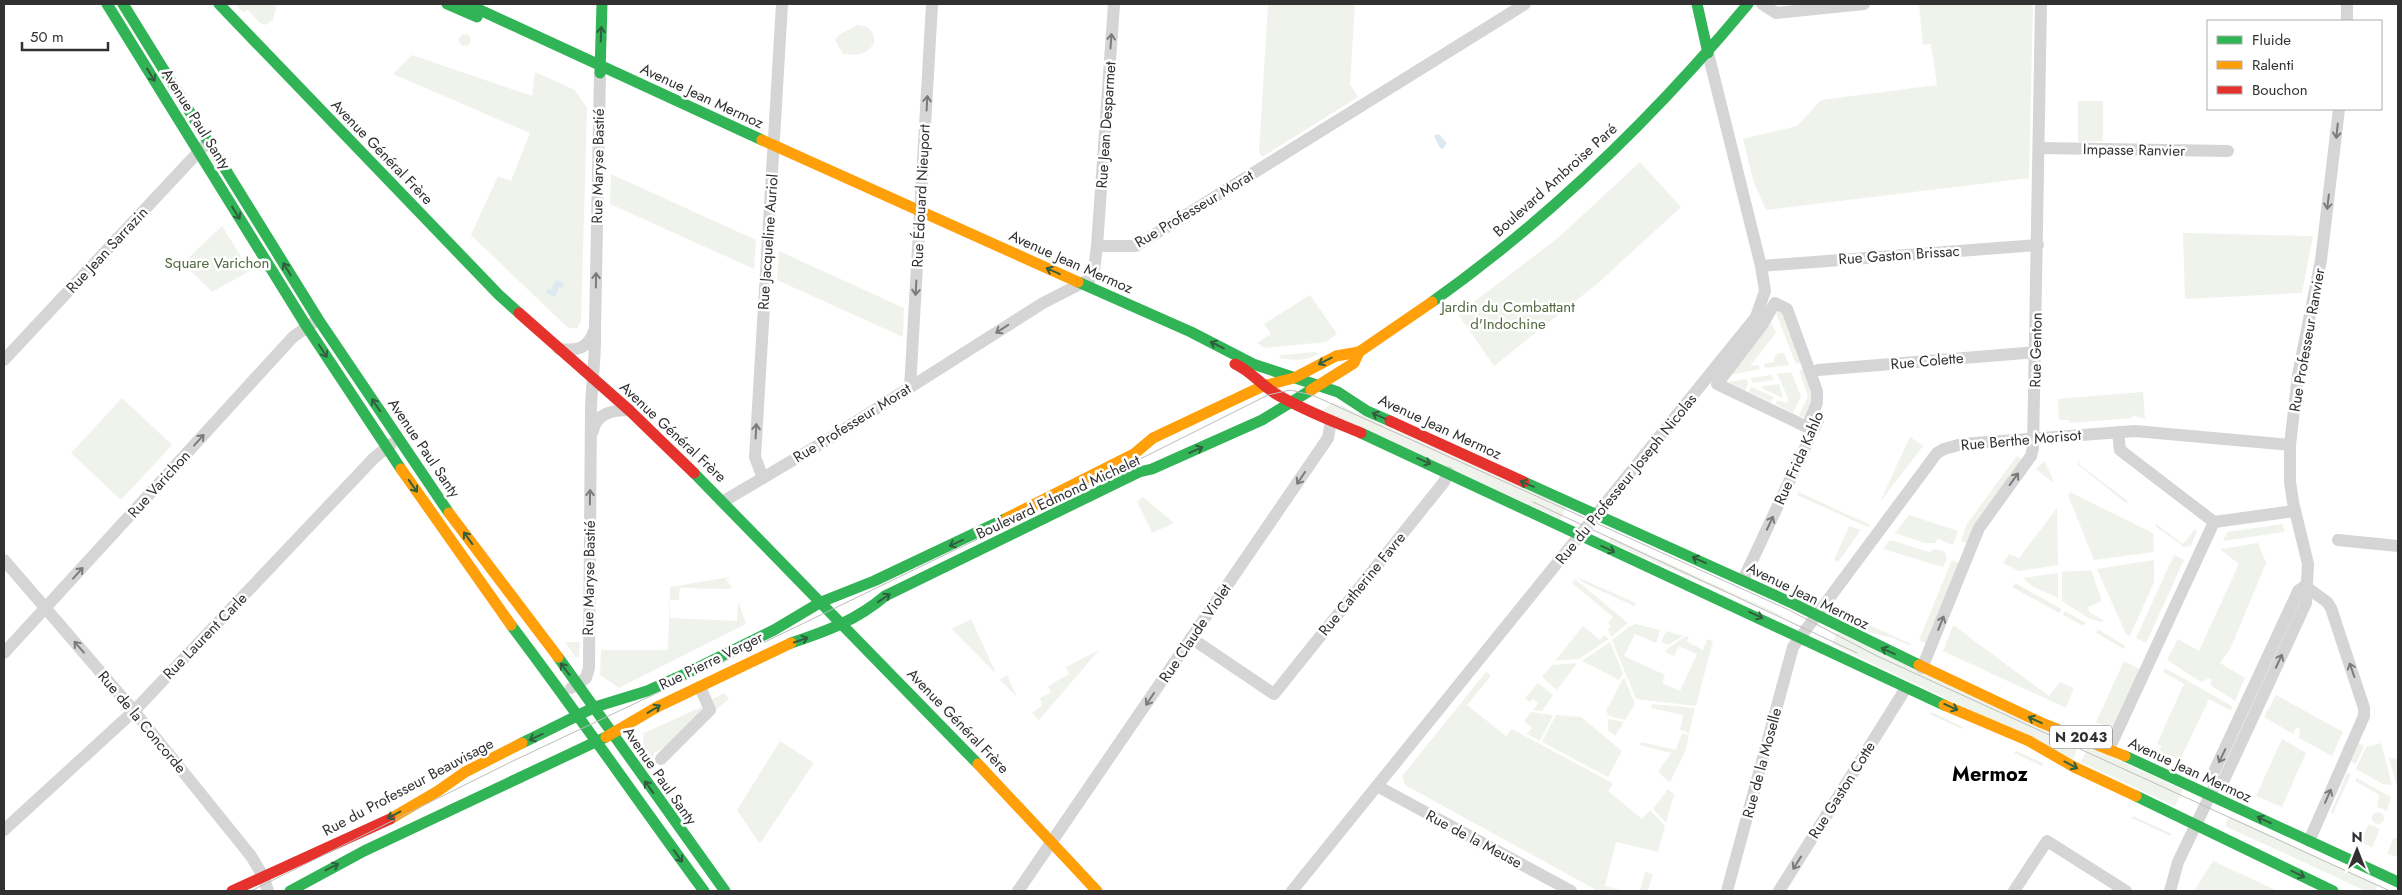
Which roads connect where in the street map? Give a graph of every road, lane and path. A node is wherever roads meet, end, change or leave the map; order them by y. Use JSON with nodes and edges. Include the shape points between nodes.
{"nodes":[{"id":1,"x":107,"y":4,"type":"edge"},
{"id":2,"x":123,"y":4,"type":"edge"},
{"id":3,"x":220,"y":4,"type":"edge"},
{"id":4,"x":447,"y":4,"type":"edge"},
{"id":5,"x":467,"y":4,"type":"edge"},
{"id":6,"x":602,"y":4,"type":"edge"},
{"id":7,"x":782,"y":4,"type":"edge"},
{"id":8,"x":932,"y":4,"type":"edge"},
{"id":9,"x":1114,"y":4,"type":"edge"},
{"id":10,"x":1525,"y":4,"type":"edge"},
{"id":11,"x":1697,"y":4,"type":"edge"},
{"id":12,"x":1748,"y":4,"type":"edge"},
{"id":13,"x":1762,"y":4,"type":"edge"},
{"id":14,"x":1864,"y":4,"type":"edge"},
{"id":15,"x":2041,"y":4,"type":"edge"},
{"id":16,"x":2347,"y":4,"type":"edge"},
{"id":17,"x":2347,"y":20,"type":"edge"},
{"id":18,"x":1708,"y":53,"type":"junction"},
{"id":19,"x":600,"y":69,"type":"junction"},
{"id":20,"x":2339,"y":110,"type":"edge"},
{"id":21,"x":209,"y":140,"type":"junction"},
{"id":22,"x":2039,"y":148,"type":"junction"},
{"id":23,"x":773,"y":149,"type":"junction"},
{"id":24,"x":2228,"y":151,"type":"dead end"},
{"id":25,"x":198,"y":152,"type":"junction"},
{"id":26,"x":920,"y":216,"type":"junction"},
{"id":27,"x":2038,"y":245,"type":"junction"},
{"id":28,"x":1097,"y":246,"type":"junction"},
{"id":29,"x":1761,"y":266,"type":"junction"},
{"id":30,"x":1076,"y":286,"type":"junction"},
{"id":31,"x":1765,"y":291,"type":"junction"},
{"id":32,"x":318,"y":319,"type":"junction"},
{"id":33,"x":306,"y":327,"type":"junction"},
{"id":34,"x":595,"y":328,"type":"junction"},
{"id":35,"x":558,"y":349,"type":"junction"},
{"id":36,"x":1359,"y":352,"type":"junction"},
{"id":37,"x":2036,"y":352,"type":"junction"},
{"id":38,"x":4,"y":360,"type":"edge"},
{"id":39,"x":1818,"y":370,"type":"junction"},
{"id":40,"x":592,"y":378,"type":"junction"},
{"id":41,"x":1294,"y":378,"type":"junction"},
{"id":42,"x":1717,"y":384,"type":"joint"},
{"id":43,"x":1319,"y":385,"type":"junction"},
{"id":44,"x":1263,"y":386,"type":"junction"},
{"id":45,"x":910,"y":388,"type":"junction"},
{"id":46,"x":1290,"y":403,"type":"junction"},
{"id":47,"x":629,"y":410,"type":"junction"},
{"id":48,"x":1331,"y":421,"type":"junction"},
{"id":49,"x":2118,"y":432,"type":"junction"},
{"id":50,"x":400,"y":437,"type":"junction"},
{"id":51,"x":2034,"y":438,"type":"junction"},
{"id":52,"x":2290,"y":445,"type":"junction"},
{"id":53,"x":386,"y":448,"type":"junction"},
{"id":54,"x":591,"y":449,"type":"junction"},
{"id":55,"x":1448,"y":472,"type":"junction"},
{"id":56,"x":763,"y":478,"type":"junction"},
{"id":57,"x":724,"y":500,"type":"junction"},
{"id":58,"x":2294,"y":511,"type":"junction"},
{"id":59,"x":1597,"y":513,"type":"junction"},
{"id":60,"x":2214,"y":522,"type":"junction"},
{"id":61,"x":1580,"y":534,"type":"junction"},
{"id":62,"x":2338,"y":540,"type":"dead end"},
{"id":63,"x":2398,"y":546,"type":"edge"},
{"id":64,"x":4,"y":560,"type":"edge"},
{"id":65,"x":1743,"y":580,"type":"junction"},
{"id":66,"x":2305,"y":586,"type":"junction"},
{"id":67,"x":821,"y":602,"type":"junction"},
{"id":68,"x":44,"y":608,"type":"junction"},
{"id":69,"x":1817,"y":614,"type":"junction"},
{"id":70,"x":842,"y":623,"type":"junction"},
{"id":71,"x":1800,"y":636,"type":"junction"},
{"id":72,"x":1192,"y":638,"type":"junction"},
{"id":73,"x":4,"y":653,"type":"edge"},
{"id":74,"x":1922,"y":668,"type":"junction"},
{"id":75,"x":578,"y":684,"type":"junction"},
{"id":76,"x":700,"y":686,"type":"junction"},
{"id":77,"x":1906,"y":688,"type":"junction"},
{"id":78,"x":562,"y":694,"type":"junction"},
{"id":79,"x":596,"y":707,"type":"junction"},
{"id":80,"x":134,"y":711,"type":"junction"},
{"id":81,"x":580,"y":716,"type":"junction"},
{"id":82,"x":612,"y":734,"type":"junction"},
{"id":83,"x":597,"y":742,"type":"junction"},
{"id":84,"x":2109,"y":749,"type":"junction"},
{"id":85,"x":661,"y":759,"type":"dead end"},
{"id":86,"x":1377,"y":786,"type":"junction"},
{"id":87,"x":2210,"y":796,"type":"junction"},
{"id":88,"x":2196,"y":824,"type":"junction"},
{"id":89,"x":678,"y":827,"type":"junction"},
{"id":90,"x":4,"y":830,"type":"edge"},
{"id":91,"x":660,"y":832,"type":"junction"},
{"id":92,"x":1051,"y":841,"type":"junction"},
{"id":93,"x":2308,"y":841,"type":"junction"},
{"id":94,"x":263,"y":876,"type":"junction"},
{"id":95,"x":2398,"y":882,"type":"edge"},
{"id":96,"x":232,"y":891,"type":"edge"},
{"id":97,"x":268,"y":891,"type":"edge"},
{"id":98,"x":290,"y":891,"type":"edge"},
{"id":99,"x":704,"y":891,"type":"edge"},
{"id":100,"x":725,"y":891,"type":"edge"},
{"id":101,"x":1018,"y":891,"type":"edge"},
{"id":102,"x":1097,"y":891,"type":"edge"},
{"id":103,"x":1292,"y":891,"type":"edge"},
{"id":104,"x":1571,"y":891,"type":"edge"},
{"id":105,"x":1727,"y":891,"type":"edge"},
{"id":106,"x":1779,"y":891,"type":"edge"},
{"id":107,"x":2014,"y":891,"type":"edge"},
{"id":108,"x":2126,"y":891,"type":"edge"},
{"id":109,"x":2170,"y":891,"type":"edge"},
{"id":110,"x":2333,"y":891,"type":"edge"}],
"edges":[{"from":1,"to":25,"type":"main road","name":"Avenue Paul Santy","one_way":true},
{"from":2,"to":21,"type":"main road","name":"Avenue Paul Santy"},
{"from":3,"to":35,"type":"main road","name":"Avenue Général Frère","via":[[499,295]]},
{"from":4,"to":19,"type":"main road","name":"Avenue Jean Mermoz"},
{"from":5,"to":19,"type":"main road","name":"Avenue Jean Mermoz"},
{"from":19,"to":6,"type":"main road","name":"Rue Maryse Bastié","one_way":true},
{"from":7,"to":23,"type":"street","name":"Rue Jacqueline Auriol"},
{"from":26,"to":8,"type":"street","name":"Rue Édouard Nieuport","one_way":true},
{"from":28,"to":9,"type":"street","name":"Rue Jean Desparmet","one_way":true},
{"from":10,"to":28,"type":"street","name":"Rue Professeur Morat","via":[[1136,246]]},
{"from":11,"to":18,"type":"main road","name":"Rue du Professeur Joseph Nicolas"},
{"from":12,"to":18,"type":"main road","name":"Boulevard Ambroise Paré"},
{"from":13,"to":14,"type":"street","via":[[1776,12]]},
{"from":15,"to":22,"type":"street","name":"Rue Genton"},
{"from":16,"to":17,"type":"street"},
{"from":18,"to":29,"type":"street","name":"Rue du Professeur Joseph Nicolas"},
{"from":18,"to":36,"type":"main road","name":"Boulevard Ambroise Paré","via":[[1591,171],[1540,217],[1483,264]]},
{"from":19,"to":23,"type":"main road","name":"Avenue Jean Mermoz"},
{"from":34,"to":19,"type":"street","name":"Rue Maryse Bastié","one_way":true},
{"from":20,"to":52,"type":"street","name":"Rue Professeur Ranvier","one_way":true,"via":[[2321,260],[2299,369]]},
{"from":21,"to":25,"type":"street","name":"Rue Jean Sarrazin"},
{"from":32,"to":21,"type":"main road","name":"Avenue Paul Santy","one_way":true},
{"from":22,"to":24,"type":"street","name":"Impasse Ranvier"},
{"from":22,"to":27,"type":"street","name":"Rue Genton"},
{"from":23,"to":26,"type":"main road","name":"Avenue Jean Mermoz"},
{"from":56,"to":23,"type":"street","name":"Rue Jacqueline Auriol","one_way":true,"via":[[755,457]]},
{"from":25,"to":33,"type":"main road","name":"Avenue Paul Santy","one_way":true},
{"from":25,"to":38,"type":"street","name":"Rue Jean Sarrazin"},
{"from":26,"to":30,"type":"main road","name":"Avenue Jean Mermoz"},
{"from":26,"to":45,"type":"street","name":"Rue Édouard Nieuport","one_way":true},
{"from":27,"to":29,"type":"street","name":"Rue Gaston Brissac"},
{"from":27,"to":37,"type":"street","name":"Rue Genton"},
{"from":28,"to":30,"type":"street","via":[[1090,279]]},
{"from":29,"to":31,"type":"street","name":"Rue du Professeur Joseph Nicolas"},
{"from":41,"to":30,"type":"main road","name":"Avenue Jean Mermoz","one_way":true,"via":[[1253,364],[1191,332]]},
{"from":30,"to":44,"type":"main road","name":"Avenue Jean Mermoz","via":[[1246,369]]},
{"from":30,"to":45,"type":"street","name":"Rue Professeur Morat","one_way":true,"via":[[1043,303]]},
{"from":31,"to":39,"type":"street","name":"Rue Frida Kahlo","via":[[1788,300],[1793,306]]},
{"from":31,"to":59,"type":"street","name":"Rue du Professeur Joseph Nicolas","via":[[1756,317]]},
{"from":32,"to":33,"type":"street","name":"Rue Varichon"},
{"from":50,"to":32,"type":"main road","name":"Avenue Paul Santy","one_way":true},
{"from":33,"to":53,"type":"main road","name":"Avenue Paul Santy","one_way":true},
{"from":68,"to":33,"type":"street","name":"Rue Varichon","one_way":true,"via":[[293,337]]},
{"from":34,"to":35,"type":"street","via":[[590,342],[583,347]]},
{"from":34,"to":40,"type":"street","name":"Rue Maryse Bastié","via":[[596,360]]},
{"from":35,"to":40,"type":"main road","name":"Avenue Général Frère"},
{"from":36,"to":41,"type":"main road","name":"Boulevard Ambroise Paré","one_way":true,"via":[[1336,356]]},
{"from":36,"to":43,"type":"main road","name":"Boulevard Ambroise Paré","via":[[1354,363]]},
{"from":37,"to":39,"type":"street","name":"Rue Colette"},
{"from":37,"to":51,"type":"street","name":"Rue Genton"},
{"from":65,"to":39,"type":"street","name":"Rue Frida Kahlo","one_way":true,"via":[[1821,412],[1824,395]]},
{"from":40,"to":47,"type":"main road","name":"Avenue Général Frère"},
{"from":40,"to":54,"type":"street","name":"Rue Maryse Bastié"},
{"from":41,"to":43,"type":"main road","name":"Avenue Jean Mermoz"},
{"from":41,"to":44,"type":"main road","name":"Boulevard Edmond Michelet"},
{"from":42,"to":42,"type":"street","via":[[1807,427],[1817,403],[1817,391],[1787,309],[1774,303],[1762,325]]},
{"from":43,"to":46,"type":"main road","name":"Boulevard Edmond Michelet"},
{"from":59,"to":43,"type":"main road","name":"Avenue Jean Mermoz","one_way":true,"via":[[1368,411],[1338,392]]},
{"from":44,"to":46,"type":"main road","name":"Avenue Jean Mermoz"},
{"from":44,"to":67,"type":"main road","name":"Boulevard Edmond Michelet","one_way":true,"via":[[1153,438],[1134,454],[966,538]]},
{"from":45,"to":56,"type":"street","name":"Rue Professeur Morat"},
{"from":46,"to":48,"type":"main road","name":"Avenue Jean Mermoz"},
{"from":70,"to":46,"type":"main road","name":"Boulevard Edmond Michelet","one_way":true,"via":[[865,613],[885,596],[1139,472],[1152,470],[1262,420]]},
{"from":47,"to":54,"type":"street","name":"Rue Maryse Bastié","via":[[614,410],[594,423]]},
{"from":47,"to":57,"type":"main road","name":"Avenue Général Frère"},
{"from":48,"to":55,"type":"main road","name":"Avenue Jean Mermoz","one_way":true},
{"from":48,"to":72,"type":"street","name":"Rue Claude Violet","one_way":true,"via":[[1328,438]]},
{"from":49,"to":51,"type":"street","name":"Rue Berthe Morisot"},
{"from":49,"to":52,"type":"street","name":"Rue Berthe Morisot"},
{"from":49,"to":60,"type":"street","via":[[2120,450]]},
{"from":50,"to":53,"type":"street","name":"Rue Laurent Carle"},
{"from":75,"to":50,"type":"main road","name":"Avenue Paul Santy","one_way":true,"via":[[451,516]]},
{"from":51,"to":69,"type":"street","name":"Rue Berthe Morisot","via":[[1962,444],[1937,453]]},
{"from":74,"to":51,"type":"street","name":"Rue Genton","one_way":true,"via":[[1979,528],[2031,456]]},
{"from":52,"to":58,"type":"street","name":"Rue Professeur Ranvier"},
{"from":53,"to":78,"type":"main road","name":"Avenue Paul Santy","one_way":true},
{"from":53,"to":80,"type":"street","name":"Rue Laurent Carle"},
{"from":75,"to":54,"type":"street","name":"Rue Maryse Bastié","one_way":true,"via":[[586,678],[589,668]]},
{"from":55,"to":61,"type":"main road","name":"Avenue Jean Mermoz"},
{"from":55,"to":72,"type":"street","name":"Rue Catherine Favre","via":[[1444,482],[1274,694]]},
{"from":56,"to":57,"type":"street","name":"Rue Professeur Morat"},
{"from":57,"to":67,"type":"main road","name":"Avenue Général Frère"},
{"from":58,"to":60,"type":"street"},
{"from":58,"to":66,"type":"street","name":"Rue Professeur Ranvier","via":[[2308,564]]},
{"from":59,"to":61,"type":"street","name":"Rue du Professeur Joseph Nicolas"},
{"from":65,"to":59,"type":"main road","name":"Avenue Jean Mermoz","one_way":true},
{"from":60,"to":84,"type":"street"},
{"from":61,"to":71,"type":"main road","name":"Avenue Jean Mermoz","one_way":true},
{"from":61,"to":86,"type":"street","name":"Rue du Professeur Joseph Nicolas"},
{"from":62,"to":63,"type":"street"},
{"from":64,"to":68,"type":"street","name":"Rue de la Concorde"},
{"from":65,"to":69,"type":"main road","name":"Avenue Jean Mermoz"},
{"from":66,"to":87,"type":"street","via":[[2298,591],[2248,714],[2212,776],[2216,783]]},
{"from":93,"to":66,"type":"street","one_way":true,"via":[[2364,716],[2364,708],[2332,608]]},
{"from":67,"to":70,"type":"main road","name":"Avenue Général Frère"},
{"from":67,"to":79,"type":"main road","name":"Rue Pierre Verger","via":[[774,630],[685,674],[647,691]]},
{"from":68,"to":73,"type":"street","name":"Rue Varichon"},
{"from":80,"to":68,"type":"street","name":"Rue de la Concorde","one_way":true},
{"from":69,"to":71,"type":"street","name":"Rue de la Moselle"},
{"from":74,"to":69,"type":"main road","name":"Avenue Jean Mermoz","number":"N 2043","one_way":true},
{"from":76,"to":70,"type":"main road","name":"Rue Pierre Verger","one_way":true,"via":[[782,646]]},
{"from":70,"to":92,"type":"main road","name":"Avenue Général Frère"},
{"from":71,"to":77,"type":"main road","name":"Avenue Jean Mermoz","number":"N 2043"},
{"from":71,"to":105,"type":"street","name":"Rue de la Moselle","via":[[1787,667]]},
{"from":72,"to":92,"type":"street","name":"Rue Claude Violet","one_way":true},
{"from":84,"to":74,"type":"main road","name":"Avenue Jean Mermoz","number":"N 2043","one_way":true,"via":[[2042,723]]},
{"from":75,"to":78,"type":"street","name":"Rue Maryse Bastié"},
{"from":75,"to":79,"type":"main road","name":"Avenue Paul Santy"},
{"from":82,"to":76,"type":"main road","name":"Rue Pierre Verger","one_way":true},
{"from":76,"to":85,"type":"street","name":"Rue Pierre Verger","via":[[710,710]]},
{"from":77,"to":88,"type":"main road","name":"Avenue Jean Mermoz","number":"N 2043","one_way":true,"via":[[2029,741],[2074,767]]},
{"from":77,"to":106,"type":"street","name":"Rue Gaston Cotte","one_way":true},
{"from":78,"to":81,"type":"main road","name":"Avenue Paul Santy"},
{"from":79,"to":81,"type":"main road","name":"Rue du Professeur Beauvisage"},
{"from":79,"to":82,"type":"main road","name":"Avenue Paul Santy"},
{"from":80,"to":90,"type":"street","name":"Rue Laurent Carle"},
{"from":80,"to":94,"type":"street","name":"Rue de la Concorde","via":[[251,856]]},
{"from":81,"to":83,"type":"main road","name":"Avenue Paul Santy"},
{"from":81,"to":94,"type":"main road","name":"Rue du Professeur Beauvisage","one_way":true,"via":[[465,772],[448,785],[377,824]]},
{"from":82,"to":83,"type":"main road"},
{"from":89,"to":82,"type":"main road","name":"Avenue Paul Santy","one_way":true},
{"from":83,"to":91,"type":"main road","name":"Avenue Paul Santy"},
{"from":98,"to":83,"type":"main road","one_way":true,"via":[[364,850]]},
{"from":84,"to":87,"type":"main road","name":"Avenue Jean Mermoz","number":"N 2043"},
{"from":86,"to":103,"type":"street","name":"Rue du Professeur Joseph Nicolas"},
{"from":86,"to":104,"type":"street","name":"Rue de la Meuse"},
{"from":87,"to":88,"type":"street"},
{"from":93,"to":87,"type":"main road","name":"Avenue Jean Mermoz","number":"N 2043","one_way":true},
{"from":88,"to":109,"type":"street","via":[[2178,862]]},
{"from":88,"to":110,"type":"main road","name":"Avenue Jean Mermoz","number":"N 2043","one_way":true},
{"from":89,"to":91,"type":"main road"},
{"from":89,"to":100,"type":"main road","name":"Avenue Paul Santy"},
{"from":91,"to":99,"type":"main road","name":"Avenue Paul Santy","one_way":true},
{"from":92,"to":101,"type":"street","name":"Rue Claude Violet"},
{"from":92,"to":102,"type":"main road","name":"Avenue Général Frère"},
{"from":93,"to":95,"type":"main road","name":"Avenue Jean Mermoz","number":"N 2043"},
{"from":94,"to":96,"type":"main road","name":"Rue du Professeur Beauvisage"},
{"from":94,"to":97,"type":"street","name":"Rue de la Concorde"},
{"from":107,"to":108,"type":"street","via":[[2047,841]]}]}
